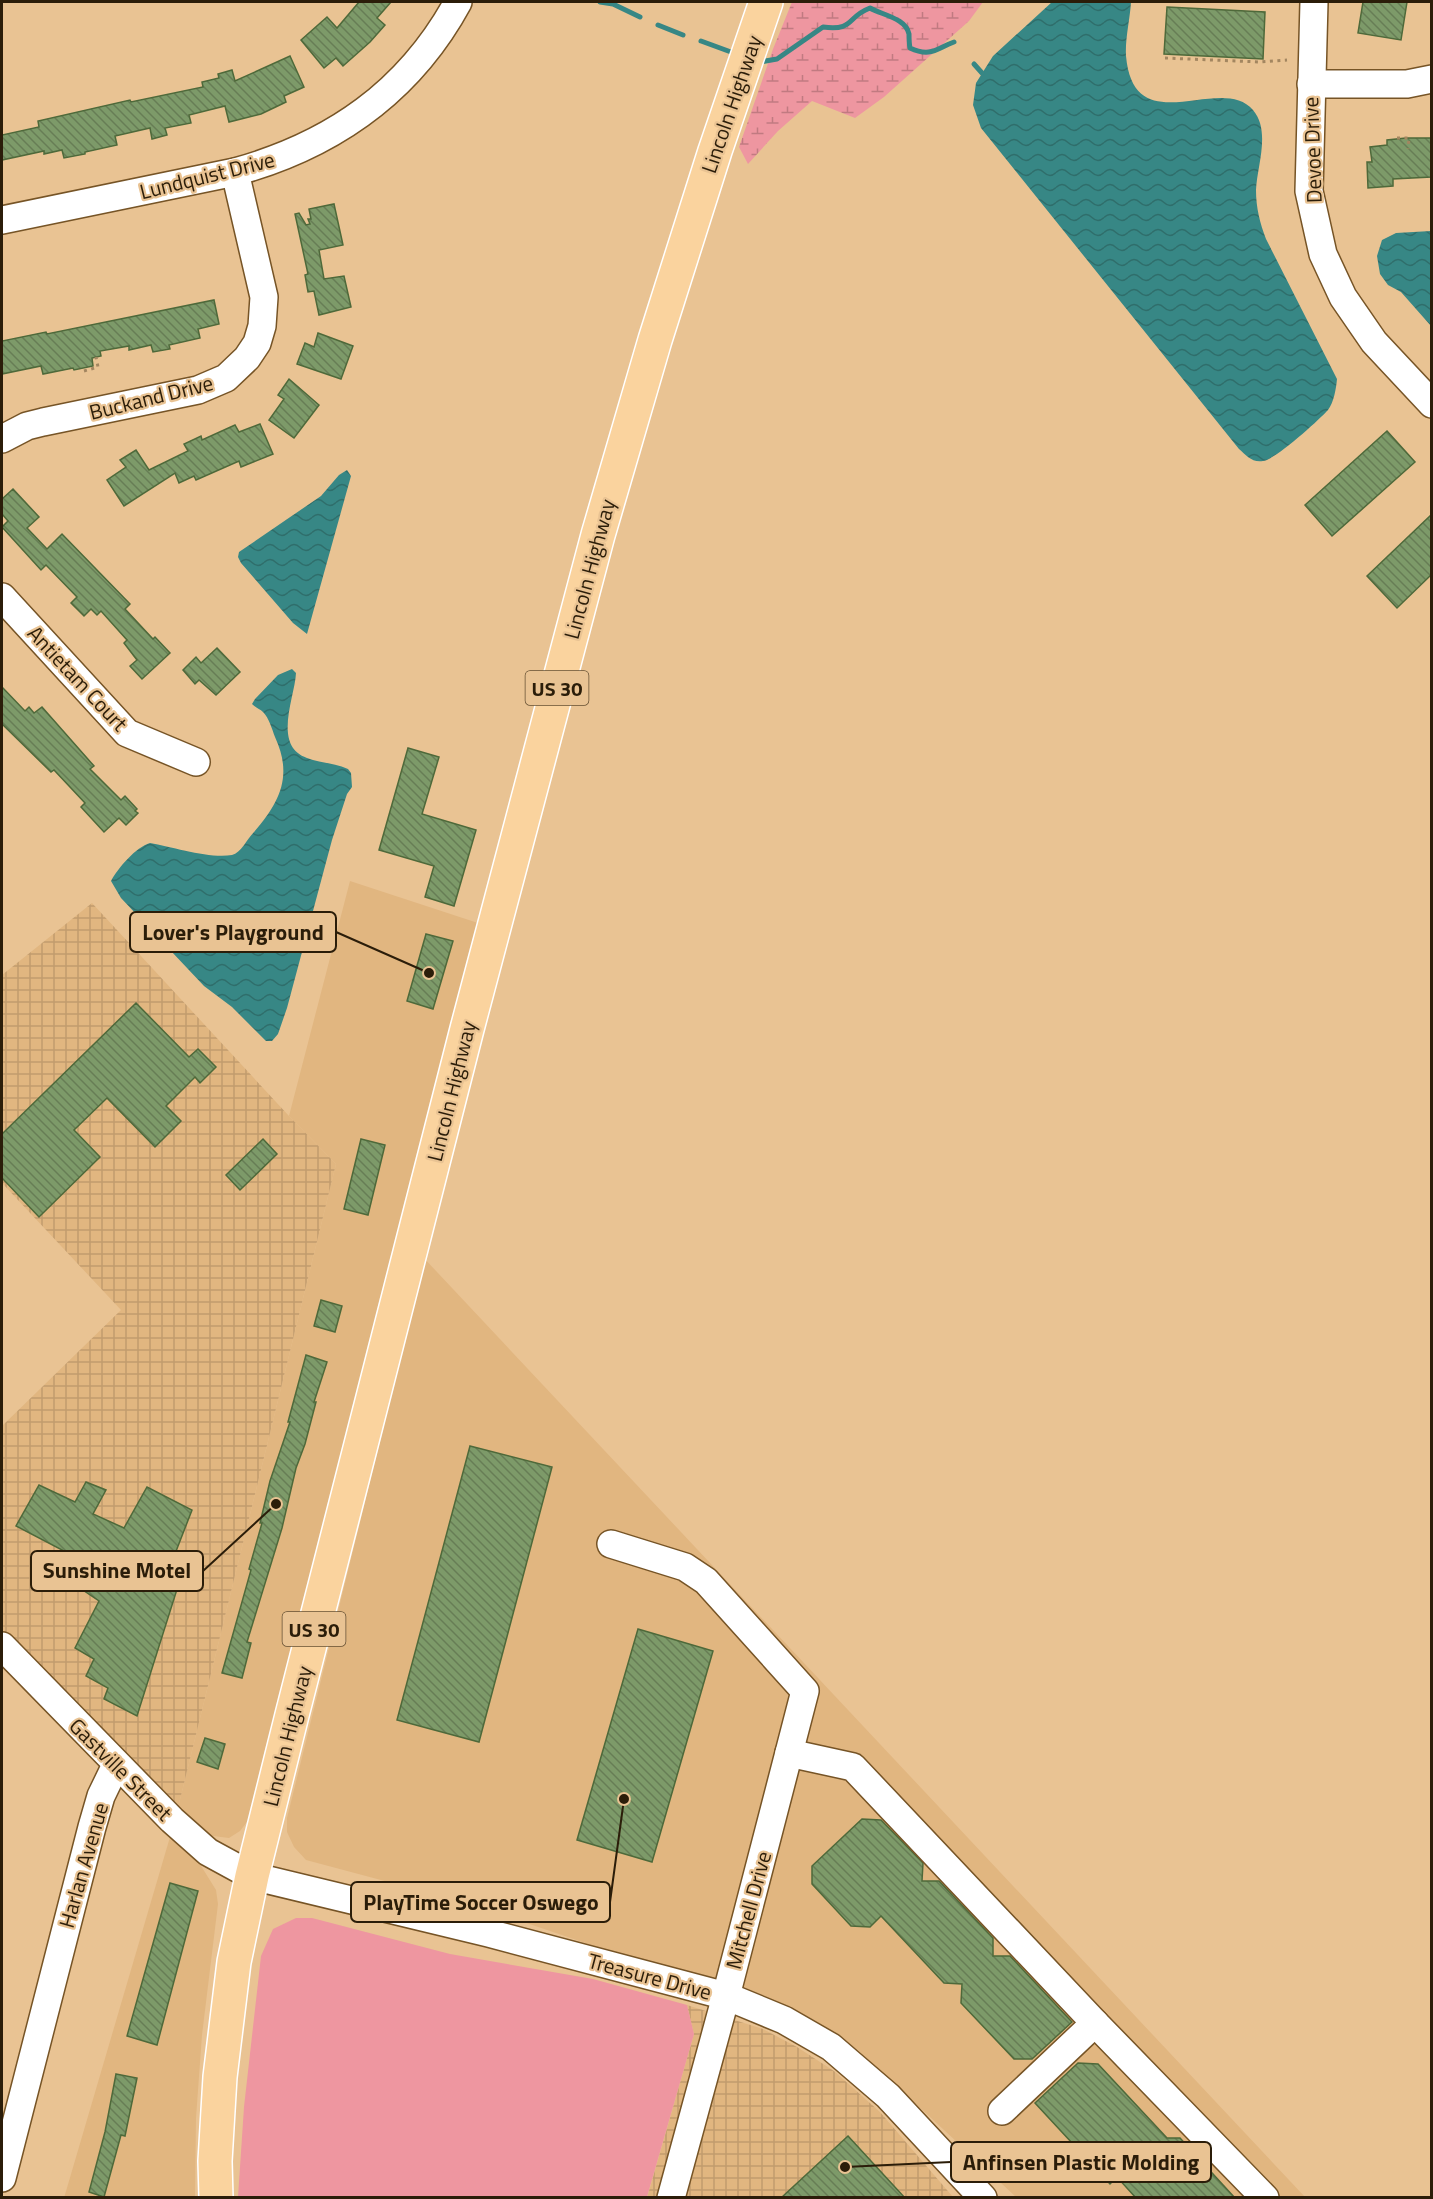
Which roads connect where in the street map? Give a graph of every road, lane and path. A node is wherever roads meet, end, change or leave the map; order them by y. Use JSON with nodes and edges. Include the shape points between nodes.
{"nodes":[{"id":1,"x":458,"y":2,"type":"edge"},
{"id":2,"x":766,"y":2,"type":"edge"},
{"id":3,"x":1314,"y":2,"type":"edge"},
{"id":4,"x":1165,"y":58,"type":"dead end"},
{"id":5,"x":1287,"y":60,"type":"dead end"},
{"id":6,"x":1431,"y":79,"type":"edge"},
{"id":7,"x":1311,"y":84,"type":"junction"},
{"id":8,"x":1397,"y":138,"type":"dead end"},
{"id":9,"x":1408,"y":149,"type":"dead end"},
{"id":10,"x":235,"y":172,"type":"junction"},
{"id":11,"x":2,"y":220,"type":"edge"},
{"id":12,"x":96,"y":357,"type":"dead end"},
{"id":13,"x":84,"y":370,"type":"dead end"},
{"id":14,"x":1431,"y":404,"type":"edge"},
{"id":15,"x":2,"y":440,"type":"edge"},
{"id":16,"x":2,"y":597,"type":"edge"},
{"id":17,"x":195,"y":762,"type":"dead end"},
{"id":18,"x":611,"y":1544,"type":"dead end"},
{"id":19,"x":2,"y":1646,"type":"edge"},
{"id":20,"x":789,"y":1753,"type":"junction"},
{"id":21,"x":116,"y":1765,"type":"junction"},
{"id":22,"x":252,"y":1876,"type":"junction"},
{"id":23,"x":726,"y":1996,"type":"junction"},
{"id":24,"x":1095,"y":2023,"type":"junction"},
{"id":25,"x":1002,"y":2111,"type":"dead end"},
{"id":26,"x":2,"y":2178,"type":"edge"},
{"id":27,"x":216,"y":2198,"type":"edge"},
{"id":28,"x":671,"y":2198,"type":"edge"},
{"id":29,"x":983,"y":2198,"type":"edge"},
{"id":30,"x":1265,"y":2198,"type":"edge"}],
"edges":[{"from":1,"to":10,"type":"street","name":"Lundquist Drive","via":[[426,52],[375,103],[343,127],[301,149]]},
{"from":2,"to":22,"type":"main road","name":"Lincoln Highway","number":"US 30","via":[[676,273],[598,535],[466,1029]]},
{"from":3,"to":7,"type":"street","name":"Devoe Drive"},
{"from":4,"to":5,"type":"path"},
{"from":6,"to":7,"type":"street","via":[[1407,84]]},
{"from":7,"to":14,"type":"street","name":"Devoe Drive","via":[[1309,191],[1323,254],[1343,297],[1374,342]]},
{"from":8,"to":9,"type":"path","via":[[1409,138]]},
{"from":10,"to":11,"type":"street","name":"Lundquist Drive"},
{"from":10,"to":15,"type":"street","name":"Buckand Drive","via":[[264,297],[262,326],[247,358],[226,378],[198,390],[27,426]]},
{"from":12,"to":13,"type":"path","via":[[98,367]]},
{"from":16,"to":17,"type":"street","name":"Antietam Court","via":[[128,733]]},
{"from":18,"to":20,"type":"street","name":"Mitchell Drive","via":[[684,1567],[706,1581],[805,1691]]},
{"from":19,"to":21,"type":"street","name":"Gastville Street"},
{"from":20,"to":23,"type":"street","name":"Mitchell Drive"},
{"from":20,"to":24,"type":"street","via":[[853,1767]]},
{"from":21,"to":22,"type":"street","name":"Gastville Street","via":[[195,1842]]},
{"from":21,"to":26,"type":"street","name":"Harlan Avenue","via":[[92,1827]]},
{"from":22,"to":23,"type":"street","name":"Treasure Drive"},
{"from":22,"to":27,"type":"main road","name":"Lincoln Highway","number":"US 30","via":[[226,2021],[215,2161]]},
{"from":23,"to":28,"type":"street","name":"Mitchell Drive"},
{"from":23,"to":29,"type":"street","name":"Treasure Drive","via":[[784,2020],[831,2047],[888,2097]]},
{"from":24,"to":25,"type":"street"},
{"from":24,"to":30,"type":"street"}]}
